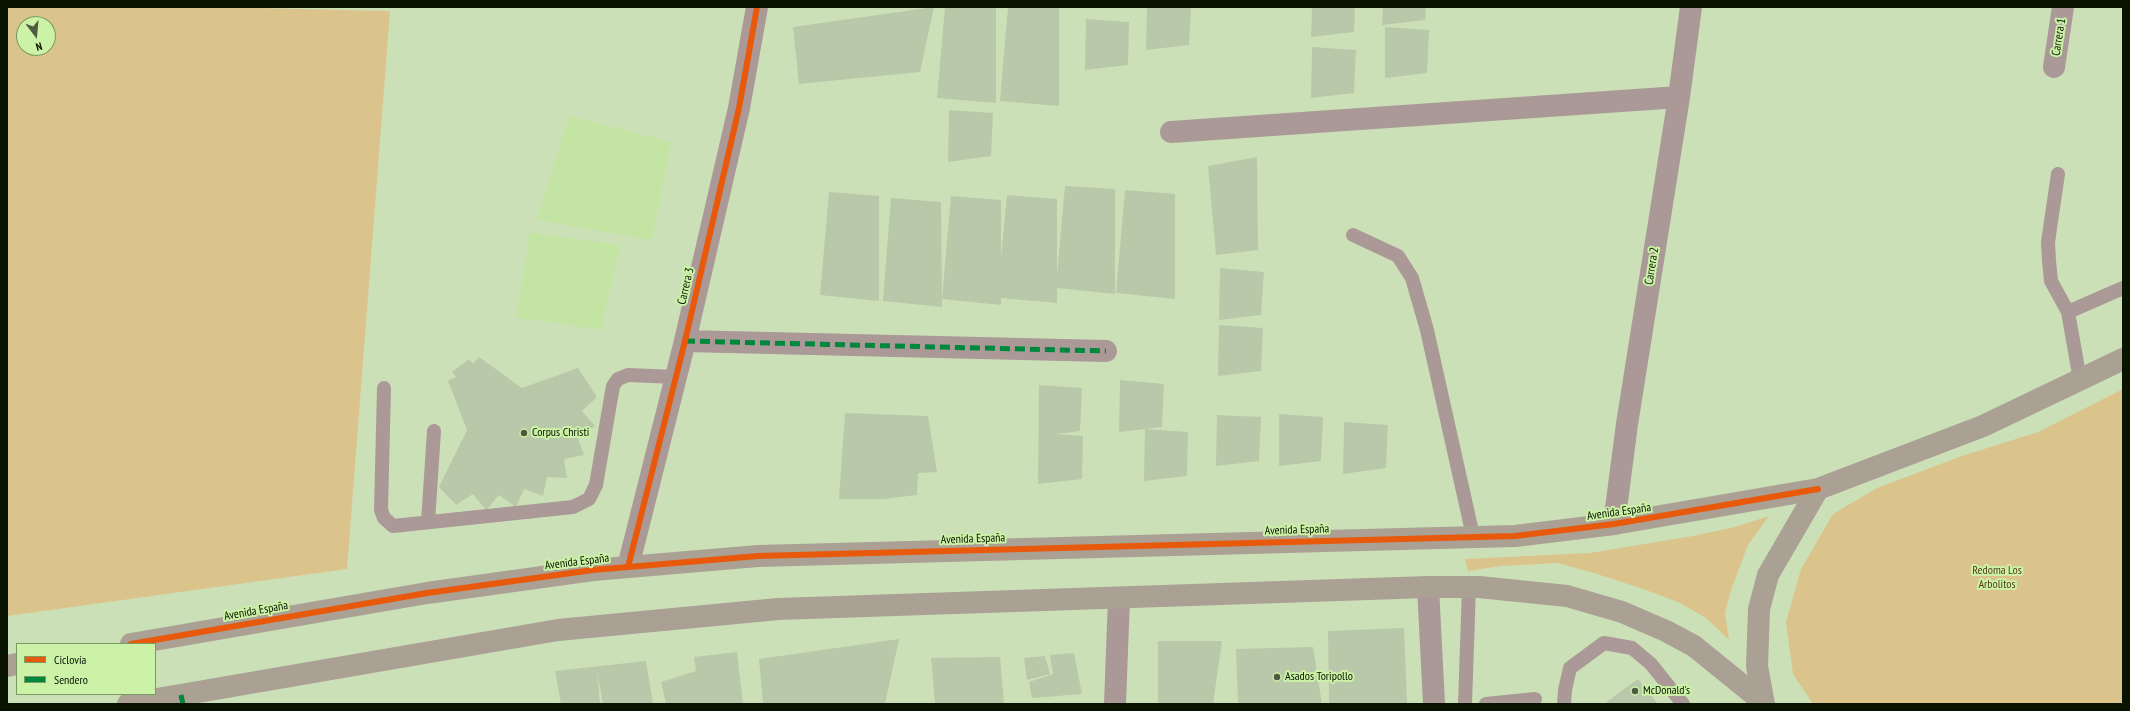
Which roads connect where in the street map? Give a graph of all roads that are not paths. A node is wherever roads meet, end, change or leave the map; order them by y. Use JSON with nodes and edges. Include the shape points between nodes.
{"nodes":[{"id":1,"x":758,"y":7,"type":"edge"},
{"id":2,"x":1691,"y":7,"type":"edge"},
{"id":3,"x":2063,"y":7,"type":"edge"},
{"id":4,"x":2054,"y":67,"type":"dead end"},
{"id":5,"x":1679,"y":97,"type":"junction"},
{"id":6,"x":1172,"y":132,"type":"dead end"},
{"id":7,"x":2058,"y":174,"type":"dead end"},
{"id":8,"x":1353,"y":235,"type":"dead end"},
{"id":9,"x":2123,"y":288,"type":"edge"},
{"id":10,"x":2068,"y":312,"type":"junction"},
{"id":11,"x":685,"y":341,"type":"junction"},
{"id":12,"x":1106,"y":351,"type":"dead end"},
{"id":13,"x":2123,"y":359,"type":"edge"},
{"id":14,"x":676,"y":377,"type":"junction"},
{"id":15,"x":2080,"y":380,"type":"junction"},
{"id":16,"x":384,"y":388,"type":"dead end"},
{"id":17,"x":434,"y":431,"type":"dead end"},
{"id":18,"x":1818,"y":489,"type":"junction"},
{"id":19,"x":428,"y":522,"type":"junction"},
{"id":20,"x":1614,"y":524,"type":"junction"},
{"id":21,"x":1473,"y":536,"type":"junction"},
{"id":22,"x":628,"y":568,"type":"junction"},
{"id":23,"x":1428,"y":587,"type":"junction"},
{"id":24,"x":1469,"y":587,"type":"junction"},
{"id":25,"x":1119,"y":598,"type":"junction"},
{"id":26,"x":137,"y":643,"type":"edge"},
{"id":27,"x":1535,"y":699,"type":"dead end"},
{"id":28,"x":182,"y":700,"type":"edge"},
{"id":29,"x":1763,"y":703,"type":"edge"},
{"id":30,"x":128,"y":704,"type":"edge"},
{"id":31,"x":1115,"y":704,"type":"edge"},
{"id":32,"x":1434,"y":704,"type":"edge"},
{"id":33,"x":1465,"y":704,"type":"edge"},
{"id":34,"x":1486,"y":704,"type":"edge"},
{"id":35,"x":1564,"y":704,"type":"edge"},
{"id":36,"x":1683,"y":704,"type":"edge"}],
"edges":[{"from":1,"to":11,"type":"street","name":"Carrera 3","via":[[739,108]]},
{"from":2,"to":5,"type":"street","name":"Carrera 2"},
{"from":3,"to":4,"type":"street","name":"Carrera 1"},
{"from":5,"to":6,"type":"street"},
{"from":5,"to":20,"type":"street","name":"Carrera 2","via":[[1627,424]]},
{"from":7,"to":10,"type":"lane","via":[[2048,242],[2048,261],[2051,281]]},
{"from":8,"to":21,"type":"lane","via":[[1398,256],[1412,278],[1430,345]]},
{"from":9,"to":10,"type":"lane"},
{"from":10,"to":15,"type":"lane"},
{"from":11,"to":12,"type":"street"},
{"from":11,"to":14,"type":"street","name":"Carrera 3"},
{"from":13,"to":15,"type":"street"},
{"from":14,"to":19,"type":"lane","via":[[628,376],[618,379],[613,386],[596,485],[589,499],[573,507]]},
{"from":14,"to":22,"type":"street","name":"Carrera 3"},
{"from":15,"to":18,"type":"street","via":[[1982,426]]},
{"from":16,"to":19,"type":"lane","via":[[381,510],[384,518],[393,526]]},
{"from":17,"to":19,"type":"lane"},
{"from":18,"to":20,"type":"street","name":"Avenida España"},
{"from":18,"to":29,"type":"street","via":[[1768,575],[1759,610],[1757,666]]},
{"from":20,"to":21,"type":"street","name":"Avenida España","via":[[1515,536]]},
{"from":21,"to":22,"type":"street","name":"Avenida España","via":[[758,556]]},
{"from":22,"to":26,"type":"street","name":"Avenida España","via":[[586,571],[428,593]]},
{"from":23,"to":24,"type":"street"},
{"from":23,"to":25,"type":"street"},
{"from":23,"to":32,"type":"street"},
{"from":24,"to":29,"type":"street","via":[[1567,596],[1622,612],[1694,646]]},
{"from":24,"to":33,"type":"lane"},
{"from":25,"to":28,"type":"street","via":[[778,609],[558,630]]},
{"from":25,"to":31,"type":"street"},
{"from":27,"to":34,"type":"lane"},
{"from":28,"to":30,"type":"street"},
{"from":35,"to":36,"type":"lane","via":[[1570,668],[1604,643],[1632,648],[1652,664]]}]}
